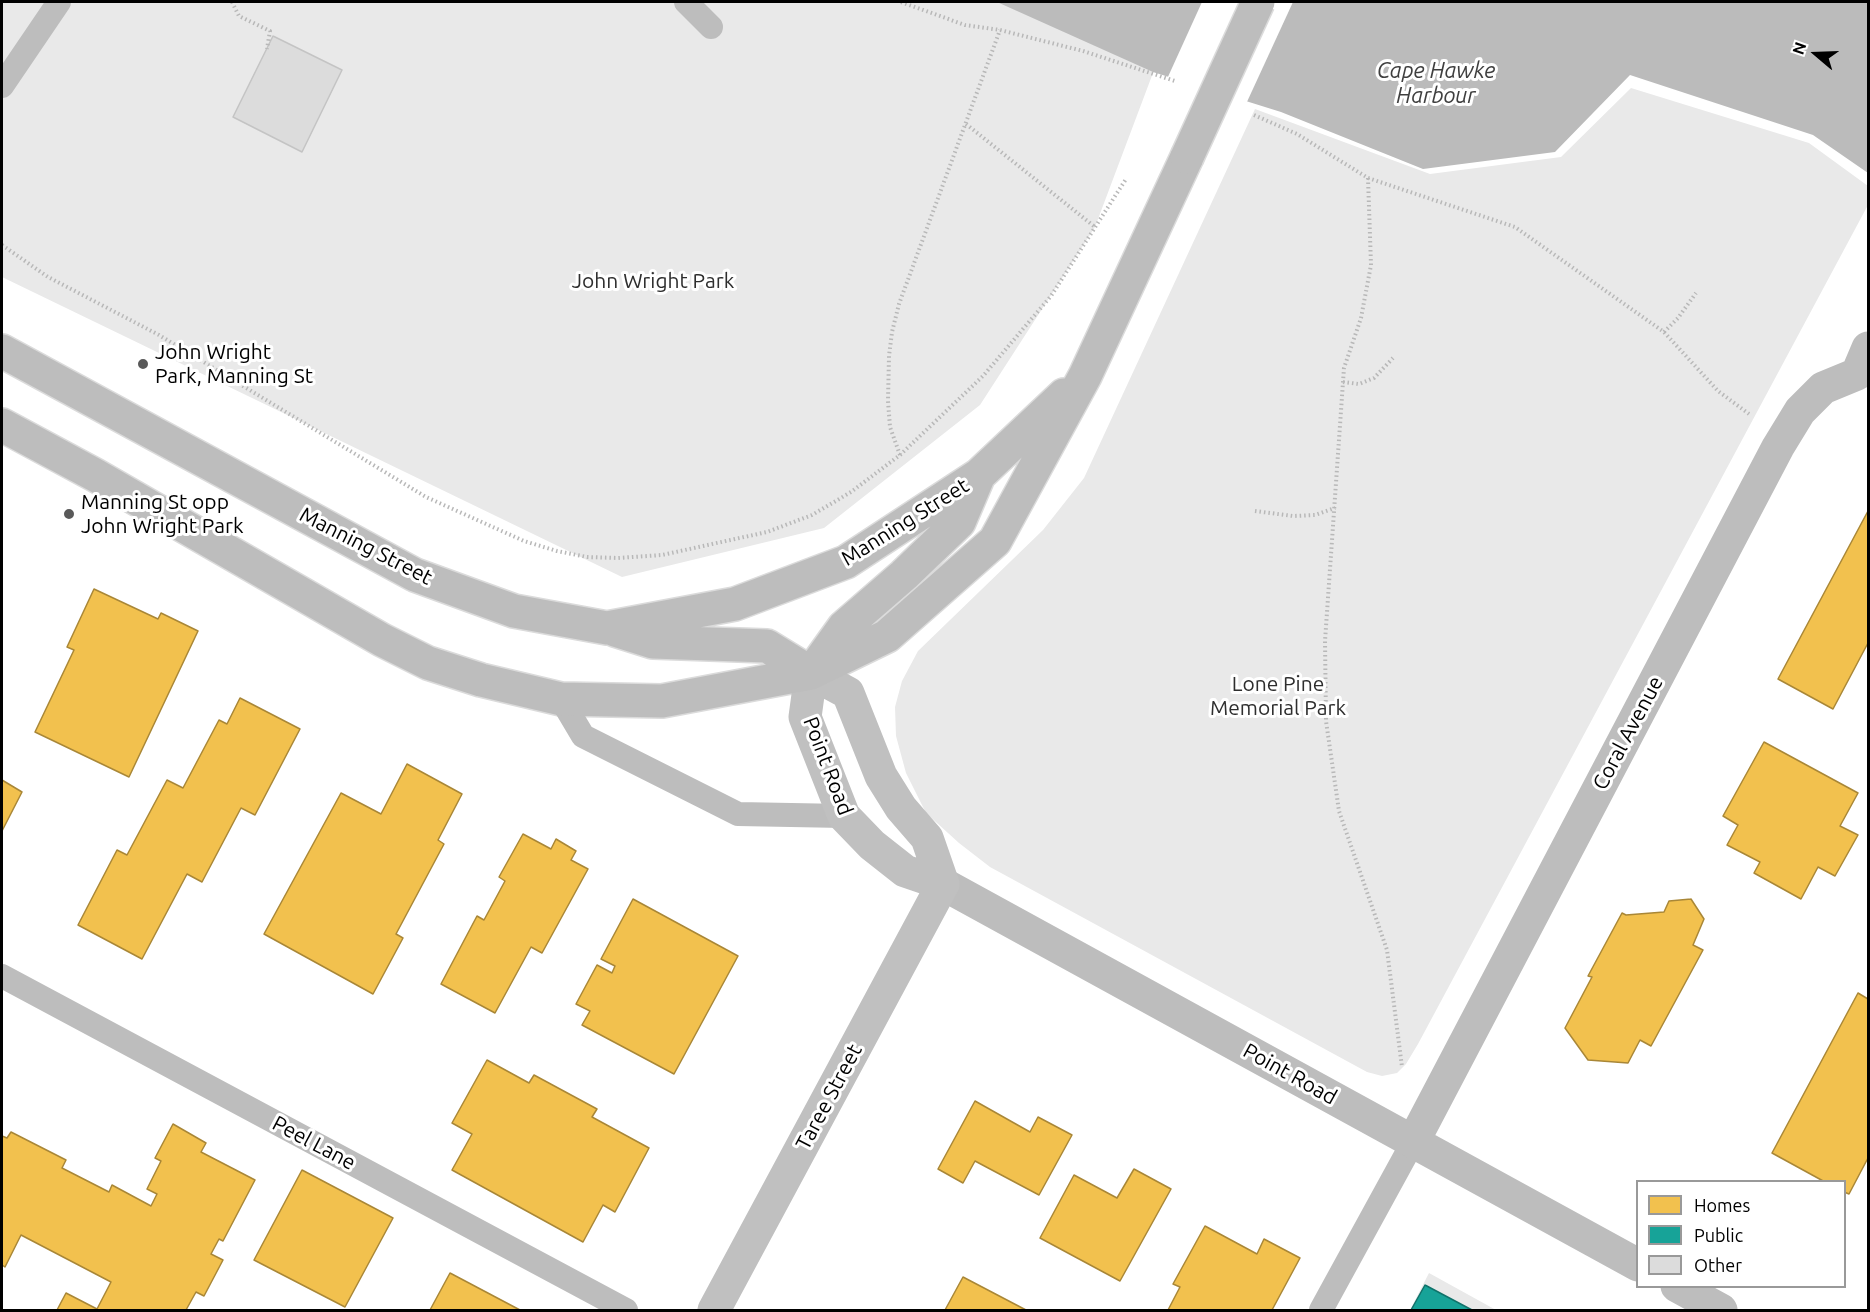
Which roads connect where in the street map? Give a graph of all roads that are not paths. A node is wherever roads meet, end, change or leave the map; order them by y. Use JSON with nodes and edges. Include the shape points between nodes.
{"nodes":[{"id":1,"x":59,"y":2,"type":"edge"},
{"id":2,"x":686,"y":2,"type":"edge"},
{"id":3,"x":1258,"y":2,"type":"edge"},
{"id":4,"x":711,"y":27,"type":"dead end"},
{"id":5,"x":2,"y":86,"type":"edge"},
{"id":6,"x":2,"y":351,"type":"edge"},
{"id":7,"x":1865,"y":368,"type":"edge"},
{"id":8,"x":1085,"y":376,"type":"junction"},
{"id":9,"x":2,"y":425,"type":"edge"},
{"id":10,"x":980,"y":475,"type":"junction"},
{"id":11,"x":607,"y":628,"type":"junction"},
{"id":12,"x":811,"y":673,"type":"junction"},
{"id":13,"x":561,"y":699,"type":"junction"},
{"id":14,"x":844,"y":816,"type":"junction"},
{"id":15,"x":943,"y":884,"type":"junction"},
{"id":16,"x":2,"y":976,"type":"edge"},
{"id":17,"x":1413,"y":1142,"type":"junction"},
{"id":18,"x":1636,"y":1264,"type":"edge"},
{"id":19,"x":1679,"y":1288,"type":"edge"},
{"id":20,"x":626,"y":1311,"type":"edge"},
{"id":21,"x":714,"y":1311,"type":"edge"},
{"id":22,"x":1321,"y":1311,"type":"edge"},
{"id":23,"x":1721,"y":1311,"type":"edge"}],
"edges":[{"from":1,"to":5,"type":"lane"},
{"from":2,"to":4,"type":"lane"},
{"from":3,"to":8,"type":"main road","name":"Manning Street","bridge":true},
{"from":6,"to":11,"type":"main road","name":"Manning Street","via":[[415,575],[514,611]]},
{"from":7,"to":17,"type":"main road","name":"Coral Avenue","via":[[1823,388],[1800,411],[1778,447]]},
{"from":8,"to":10,"type":"main road","name":"Manning Street"},
{"from":8,"to":12,"type":"main road","name":"Manning Street","via":[[995,542],[887,636]]},
{"from":9,"to":13,"type":"main road","name":"Manning Street","via":[[428,663]]},
{"from":10,"to":11,"type":"main road","name":"Manning Street","via":[[846,562],[735,604]]},
{"from":10,"to":12,"type":"main road","via":[[959,522],[844,627]]},
{"from":11,"to":12,"type":"main road","via":[[653,642],[766,646]]},
{"from":12,"to":13,"type":"main road","name":"Manning Street","via":[[662,701]]},
{"from":12,"to":14,"type":"street","name":"Point Road","via":[[805,717]]},
{"from":12,"to":15,"type":"street","name":"Point Road","via":[[848,693],[881,776],[927,838]]},
{"from":13,"to":14,"type":"lane","via":[[583,736],[738,814]]},
{"from":14,"to":15,"type":"street","name":"Point Road","via":[[905,871]]},
{"from":15,"to":17,"type":"main road","name":"Point Road"},
{"from":15,"to":21,"type":"street","name":"Taree Street"},
{"from":16,"to":20,"type":"lane","name":"Peel Lane"},
{"from":17,"to":18,"type":"main road","name":"Point Road"},
{"from":17,"to":22,"type":"lane"},
{"from":19,"to":23,"type":"main road"}]}
